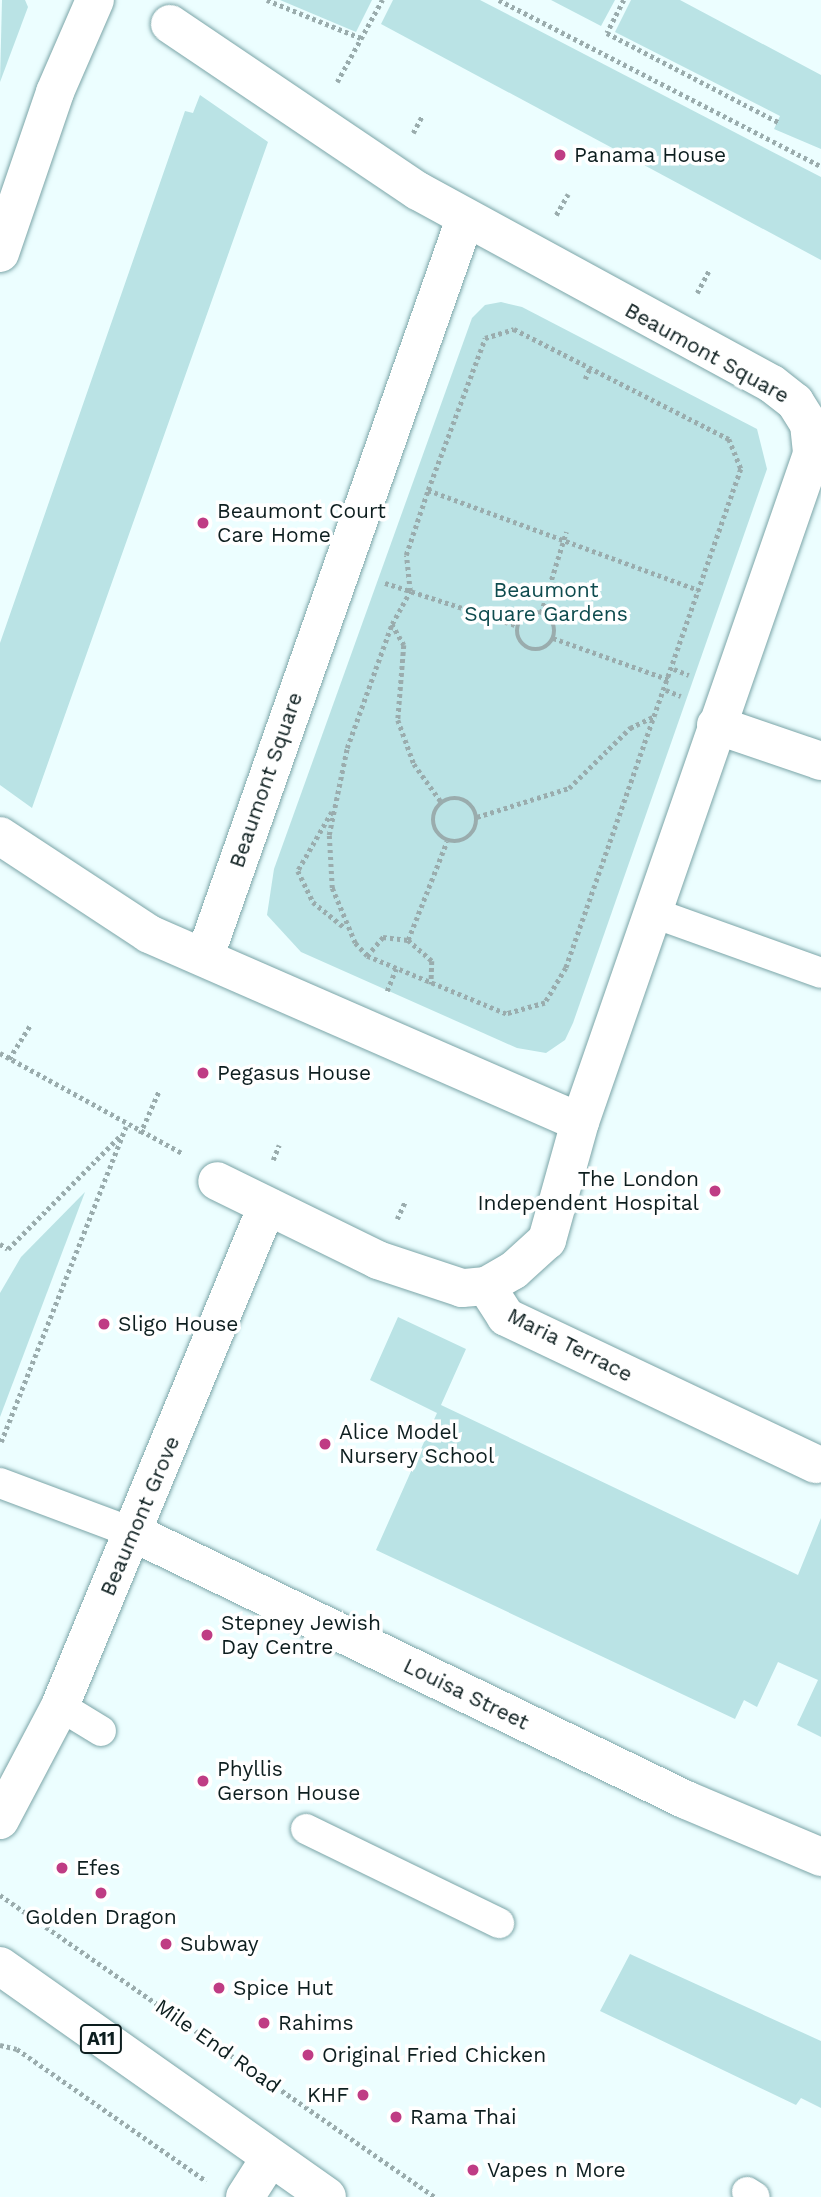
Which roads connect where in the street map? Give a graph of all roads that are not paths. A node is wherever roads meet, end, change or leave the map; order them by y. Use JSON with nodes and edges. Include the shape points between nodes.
{"nodes":[{"id":1,"x":95,"y":0,"type":"edge"},
{"id":2,"x":170,"y":24,"type":"dead end"},
{"id":3,"x":465,"y":219,"type":"junction"},
{"id":4,"x":0,"y":253,"type":"edge"},
{"id":5,"x":716,"y":725,"type":"junction"},
{"id":6,"x":821,"y":761,"type":"edge"},
{"id":7,"x":0,"y":836,"type":"edge"},
{"id":8,"x":651,"y":912,"type":"junction"},
{"id":9,"x":205,"y":956,"type":"junction"},
{"id":10,"x":821,"y":973,"type":"edge"},
{"id":11,"x":580,"y":1122,"type":"junction"},
{"id":12,"x":217,"y":1181,"type":"road end"},
{"id":13,"x":267,"y":1206,"type":"junction"},
{"id":14,"x":486,"y":1286,"type":"junction"},
{"id":15,"x":816,"y":1464,"type":"dead end"},
{"id":16,"x":0,"y":1483,"type":"edge"},
{"id":17,"x":134,"y":1533,"type":"junction"},
{"id":18,"x":60,"y":1706,"type":"junction"},
{"id":19,"x":101,"y":1731,"type":"dead end"},
{"id":20,"x":0,"y":1820,"type":"edge"},
{"id":21,"x":306,"y":1829,"type":"dead end"},
{"id":22,"x":821,"y":1857,"type":"edge"},
{"id":23,"x":499,"y":1923,"type":"dead end"},
{"id":24,"x":0,"y":1966,"type":"edge"},
{"id":25,"x":270,"y":2158,"type":"junction"},
{"id":26,"x":232,"y":2193,"type":"edge"},
{"id":27,"x":327,"y":2197,"type":"edge"}],
"edges":[{"from":1,"to":4,"type":"main road","via":[[55,92]]},
{"from":2,"to":3,"type":"main road","name":"Beaumont Square"},
{"from":3,"to":5,"type":"main road","name":"Beaumont Square","via":[[772,384],[795,402],[809,424],[806,480]]},
{"from":3,"to":9,"type":"main road","name":"Beaumont Square"},
{"from":5,"to":6,"type":"main road"},
{"from":5,"to":8,"type":"main road","name":"Beaumont Square"},
{"from":7,"to":9,"type":"main road","via":[[137,927]]},
{"from":8,"to":10,"type":"lane"},
{"from":8,"to":11,"type":"main road","name":"Beaumont Square"},
{"from":9,"to":11,"type":"main road"},
{"from":11,"to":14,"type":"main road","name":"Beaumont Square","via":[[547,1240]]},
{"from":12,"to":13,"type":"main road"},
{"from":13,"to":14,"type":"main road","via":[[428,1281]]},
{"from":13,"to":17,"type":"main road","name":"Beaumont Grove"},
{"from":14,"to":15,"type":"main road","name":"Maria Terrace","via":[[506,1317]]},
{"from":16,"to":17,"type":"lane"},
{"from":17,"to":18,"type":"main road","name":"Beaumont Grove"},
{"from":17,"to":22,"type":"main road","name":"Louisa Street","via":[[686,1800]]},
{"from":18,"to":19,"type":"lane"},
{"from":18,"to":20,"type":"main road","name":"Beaumont Grove"},
{"from":21,"to":23,"type":"lane"},
{"from":24,"to":25,"type":"main road","number":"A11"},
{"from":25,"to":26,"type":"main road"},
{"from":25,"to":27,"type":"main road","number":"A11"}]}
